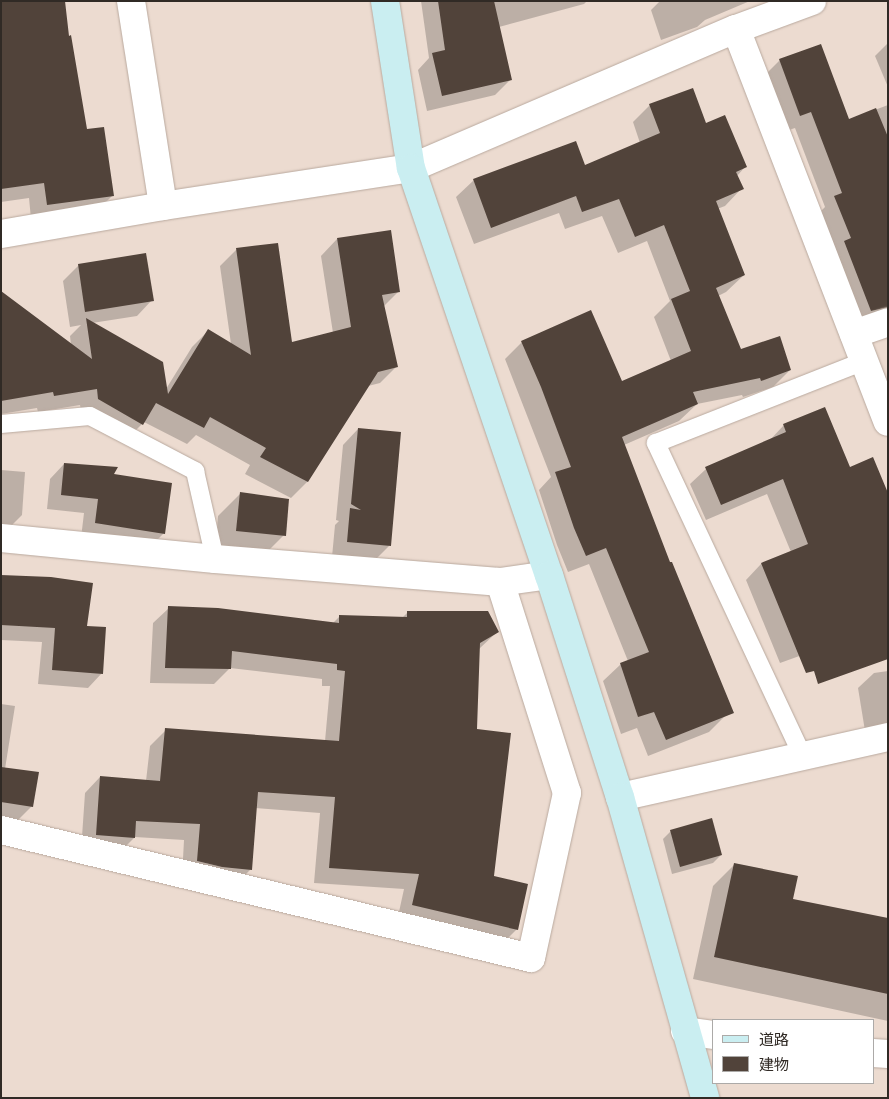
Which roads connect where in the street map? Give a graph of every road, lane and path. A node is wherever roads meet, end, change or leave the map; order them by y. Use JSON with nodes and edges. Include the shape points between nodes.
{"nodes":[{"id":1,"x":130,"y":1,"type":"edge"},
{"id":2,"x":385,"y":1,"type":"edge"},
{"id":3,"x":812,"y":1,"type":"edge"},
{"id":4,"x":736,"y":29,"type":"junction"},
{"id":5,"x":411,"y":168,"type":"junction"},
{"id":6,"x":163,"y":206,"type":"junction"},
{"id":7,"x":1,"y":234,"type":"edge"},
{"id":8,"x":888,"y":322,"type":"edge"},
{"id":9,"x":854,"y":334,"type":"junction"},
{"id":10,"x":864,"y":361,"type":"junction"},
{"id":11,"x":888,"y":422,"type":"edge"},
{"id":12,"x":1,"y":424,"type":"edge"},
{"id":13,"x":1,"y":538,"type":"edge"},
{"id":14,"x":215,"y":559,"type":"junction"},
{"id":15,"x":548,"y":575,"type":"junction"},
{"id":16,"x":500,"y":582,"type":"junction"},
{"id":17,"x":888,"y":737,"type":"edge"},
{"id":18,"x":803,"y":756,"type":"junction"},
{"id":19,"x":620,"y":797,"type":"junction"},
{"id":20,"x":1,"y":830,"type":"edge"},
{"id":21,"x":685,"y":1031,"type":"junction"},
{"id":22,"x":712,"y":1034,"type":"edge"},
{"id":23,"x":703,"y":1092,"type":"edge"}],
"edges":[{"from":1,"to":6,"type":"street"},
{"from":2,"to":5,"type":"street"},
{"from":3,"to":4,"type":"street"},
{"from":4,"to":5,"type":"street"},
{"from":4,"to":9,"type":"street"},
{"from":5,"to":6,"type":"street"},
{"from":5,"to":15,"type":"street"},
{"from":6,"to":7,"type":"street"},
{"from":8,"to":9,"type":"street"},
{"from":9,"to":10,"type":"street"},
{"from":10,"to":11,"type":"street"},
{"from":10,"to":18,"type":"lane","via":[[656,443]]},
{"from":12,"to":14,"type":"lane","via":[[90,416],[195,471]]},
{"from":13,"to":14,"type":"street"},
{"from":14,"to":16,"type":"street"},
{"from":15,"to":16,"type":"street"},
{"from":15,"to":19,"type":"street"},
{"from":16,"to":20,"type":"street","via":[[567,793],[531,958]]},
{"from":17,"to":18,"type":"street"},
{"from":18,"to":19,"type":"street"},
{"from":19,"to":21,"type":"street"},
{"from":21,"to":22,"type":"street"},
{"from":21,"to":23,"type":"street"}]}
